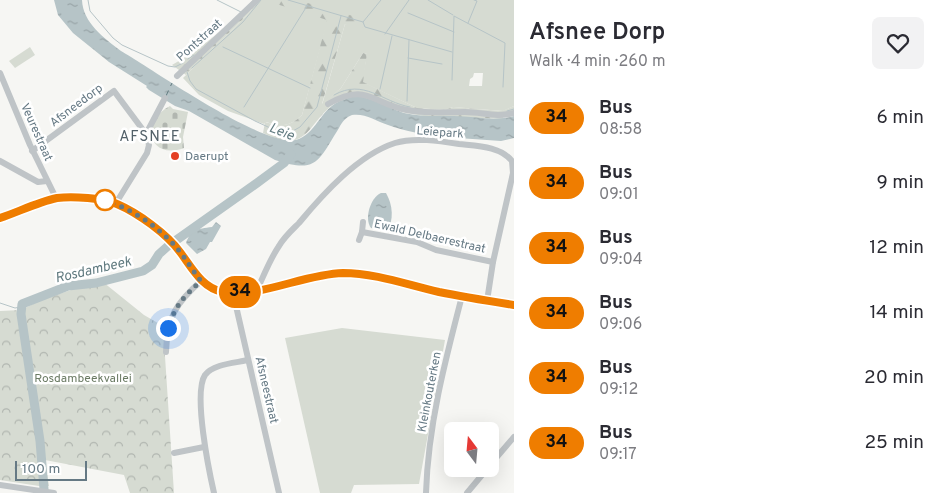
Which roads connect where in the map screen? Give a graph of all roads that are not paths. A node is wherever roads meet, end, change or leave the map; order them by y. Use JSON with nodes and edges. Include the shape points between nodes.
{"nodes":[{"id":1,"x":257,"y":0,"type":"edge"},
{"id":2,"x":0,"y":73,"type":"edge"},
{"id":3,"x":177,"y":76,"type":"dead end"},
{"id":4,"x":165,"y":98,"type":"dead end"},
{"id":5,"x":328,"y":104,"type":"dead end"},
{"id":6,"x":514,"y":113,"type":"edge"},
{"id":7,"x":146,"y":134,"type":"junction"},
{"id":8,"x":32,"y":151,"type":"junction"},
{"id":9,"x":0,"y":161,"type":"edge"},
{"id":10,"x":47,"y":182,"type":"junction"},
{"id":11,"x":56,"y":198,"type":"junction"},
{"id":12,"x":116,"y":203,"type":"junction"},
{"id":13,"x":0,"y":218,"type":"edge"},
{"id":14,"x":363,"y":222,"type":"dead end"},
{"id":15,"x":362,"y":232,"type":"junction"},
{"id":16,"x":359,"y":240,"type":"dead end"},
{"id":17,"x":493,"y":262,"type":"junction"},
{"id":18,"x":201,"y":281,"type":"junction"},
{"id":19,"x":257,"y":290,"type":"junction"},
{"id":20,"x":233,"y":293,"type":"junction"},
{"id":21,"x":462,"y":296,"type":"junction"},
{"id":22,"x":487,"y":300,"type":"junction"},
{"id":23,"x":514,"y":305,"type":"edge"},
{"id":24,"x":166,"y":352,"type":"dead end"},
{"id":25,"x":248,"y":360,"type":"junction"},
{"id":26,"x":514,"y":437,"type":"edge"},
{"id":27,"x":204,"y":447,"type":"junction"},
{"id":28,"x":174,"y":453,"type":"dead end"},
{"id":29,"x":499,"y":454,"type":"edge"},
{"id":30,"x":480,"y":478,"type":"edge"},
{"id":31,"x":0,"y":485,"type":"edge"},
{"id":32,"x":54,"y":493,"type":"edge"},
{"id":33,"x":214,"y":493,"type":"edge"},
{"id":34,"x":279,"y":493,"type":"edge"},
{"id":35,"x":426,"y":493,"type":"edge"},
{"id":36,"x":467,"y":493,"type":"edge"}],
"edges":[{"from":1,"to":3,"type":"street","name":"Pontstraat"},
{"from":2,"to":8,"type":"street","name":"Veurestraat"},
{"from":4,"to":7,"type":"street"},
{"from":5,"to":6,"type":"street","via":[[350,94],[361,94],[407,110],[429,113],[468,112],[501,116]]},
{"from":7,"to":8,"type":"street","name":"Afsneedorp","via":[[114,91]]},
{"from":7,"to":12,"type":"street","via":[[147,153]]},
{"from":8,"to":10,"type":"street","name":"Veurestraat"},
{"from":9,"to":10,"type":"street","via":[[38,182]]},
{"from":10,"to":11,"type":"street","name":"Veurestraat"},
{"from":11,"to":12,"type":"street"},
{"from":11,"to":13,"type":"street"},
{"from":12,"to":18,"type":"street","via":[[140,217],[176,246]]},
{"from":14,"to":15,"type":"street","name":"Ewald Delbaerestraat"},
{"from":15,"to":16,"type":"street","name":"Ewald Delbaerestraat"},
{"from":15,"to":17,"type":"street","name":"Ewald Delbaerestraat","via":[[417,242],[436,250]]},
{"from":17,"to":19,"type":"street","name":"Leiepark","via":[[513,173],[511,159],[490,148],[449,142],[407,141],[374,153],[311,207],[279,245]]},
{"from":17,"to":22,"type":"street","name":"Leiepark"},
{"from":18,"to":20,"type":"street","via":[[210,288]]},
{"from":18,"to":24,"type":"street","via":[[172,314]]},
{"from":19,"to":20,"type":"street"},
{"from":19,"to":21,"type":"street","via":[[322,274],[344,273],[368,275]]},
{"from":20,"to":25,"type":"street","name":"Afsneestraat"},
{"from":21,"to":22,"type":"street"},
{"from":21,"to":35,"type":"street","name":"Kleinkouterken","via":[[440,384]]},
{"from":22,"to":23,"type":"street"},
{"from":25,"to":27,"type":"street","via":[[216,367],[205,375],[201,386]]},
{"from":25,"to":34,"type":"street","name":"Afsneestraat"},
{"from":26,"to":29,"type":"street"},
{"from":27,"to":28,"type":"street"},
{"from":27,"to":33,"type":"street"},
{"from":30,"to":36,"type":"street"},
{"from":31,"to":32,"type":"street"}]}
